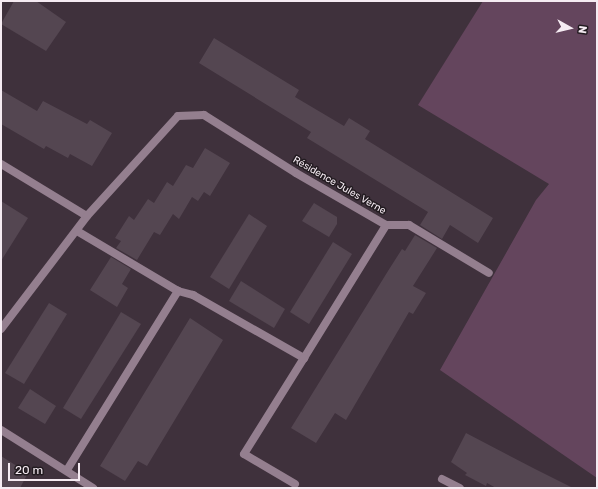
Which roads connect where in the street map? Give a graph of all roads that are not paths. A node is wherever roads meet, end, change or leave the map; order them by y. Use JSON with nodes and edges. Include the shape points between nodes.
{"nodes":[{"id":1,"x":1,"y":164,"type":"edge"},
{"id":2,"x":87,"y":216,"type":"junction"},
{"id":3,"x":386,"y":225,"type":"junction"},
{"id":4,"x":77,"y":231,"type":"junction"},
{"id":5,"x":489,"y":273,"type":"dead end"},
{"id":6,"x":178,"y":291,"type":"junction"},
{"id":7,"x":1,"y":328,"type":"edge"},
{"id":8,"x":304,"y":358,"type":"junction"},
{"id":9,"x":1,"y":430,"type":"edge"},
{"id":10,"x":67,"y":470,"type":"junction"},
{"id":11,"x":442,"y":479,"type":"dead end"},
{"id":12,"x":295,"y":484,"type":"dead end"},
{"id":13,"x":93,"y":488,"type":"edge"},
{"id":14,"x":460,"y":488,"type":"edge"}],
"edges":[{"from":1,"to":2,"type":"street"},
{"from":2,"to":3,"type":"street","name":"Résidence Jules Verne","via":[[178,116],[204,115],[296,173]]},
{"from":2,"to":4,"type":"street","name":"Résidence Jules Verne"},
{"from":3,"to":5,"type":"street","via":[[409,225]]},
{"from":3,"to":8,"type":"street","name":"Résidence Jules Verne"},
{"from":4,"to":6,"type":"street"},
{"from":4,"to":7,"type":"street","name":"Résidence Jules Verne"},
{"from":6,"to":8,"type":"street","via":[[193,295]]},
{"from":6,"to":10,"type":"street"},
{"from":8,"to":12,"type":"street","name":"Résidence Jules Verne","via":[[244,454]]},
{"from":9,"to":10,"type":"street"},
{"from":10,"to":13,"type":"street"},
{"from":11,"to":14,"type":"street"}]}
